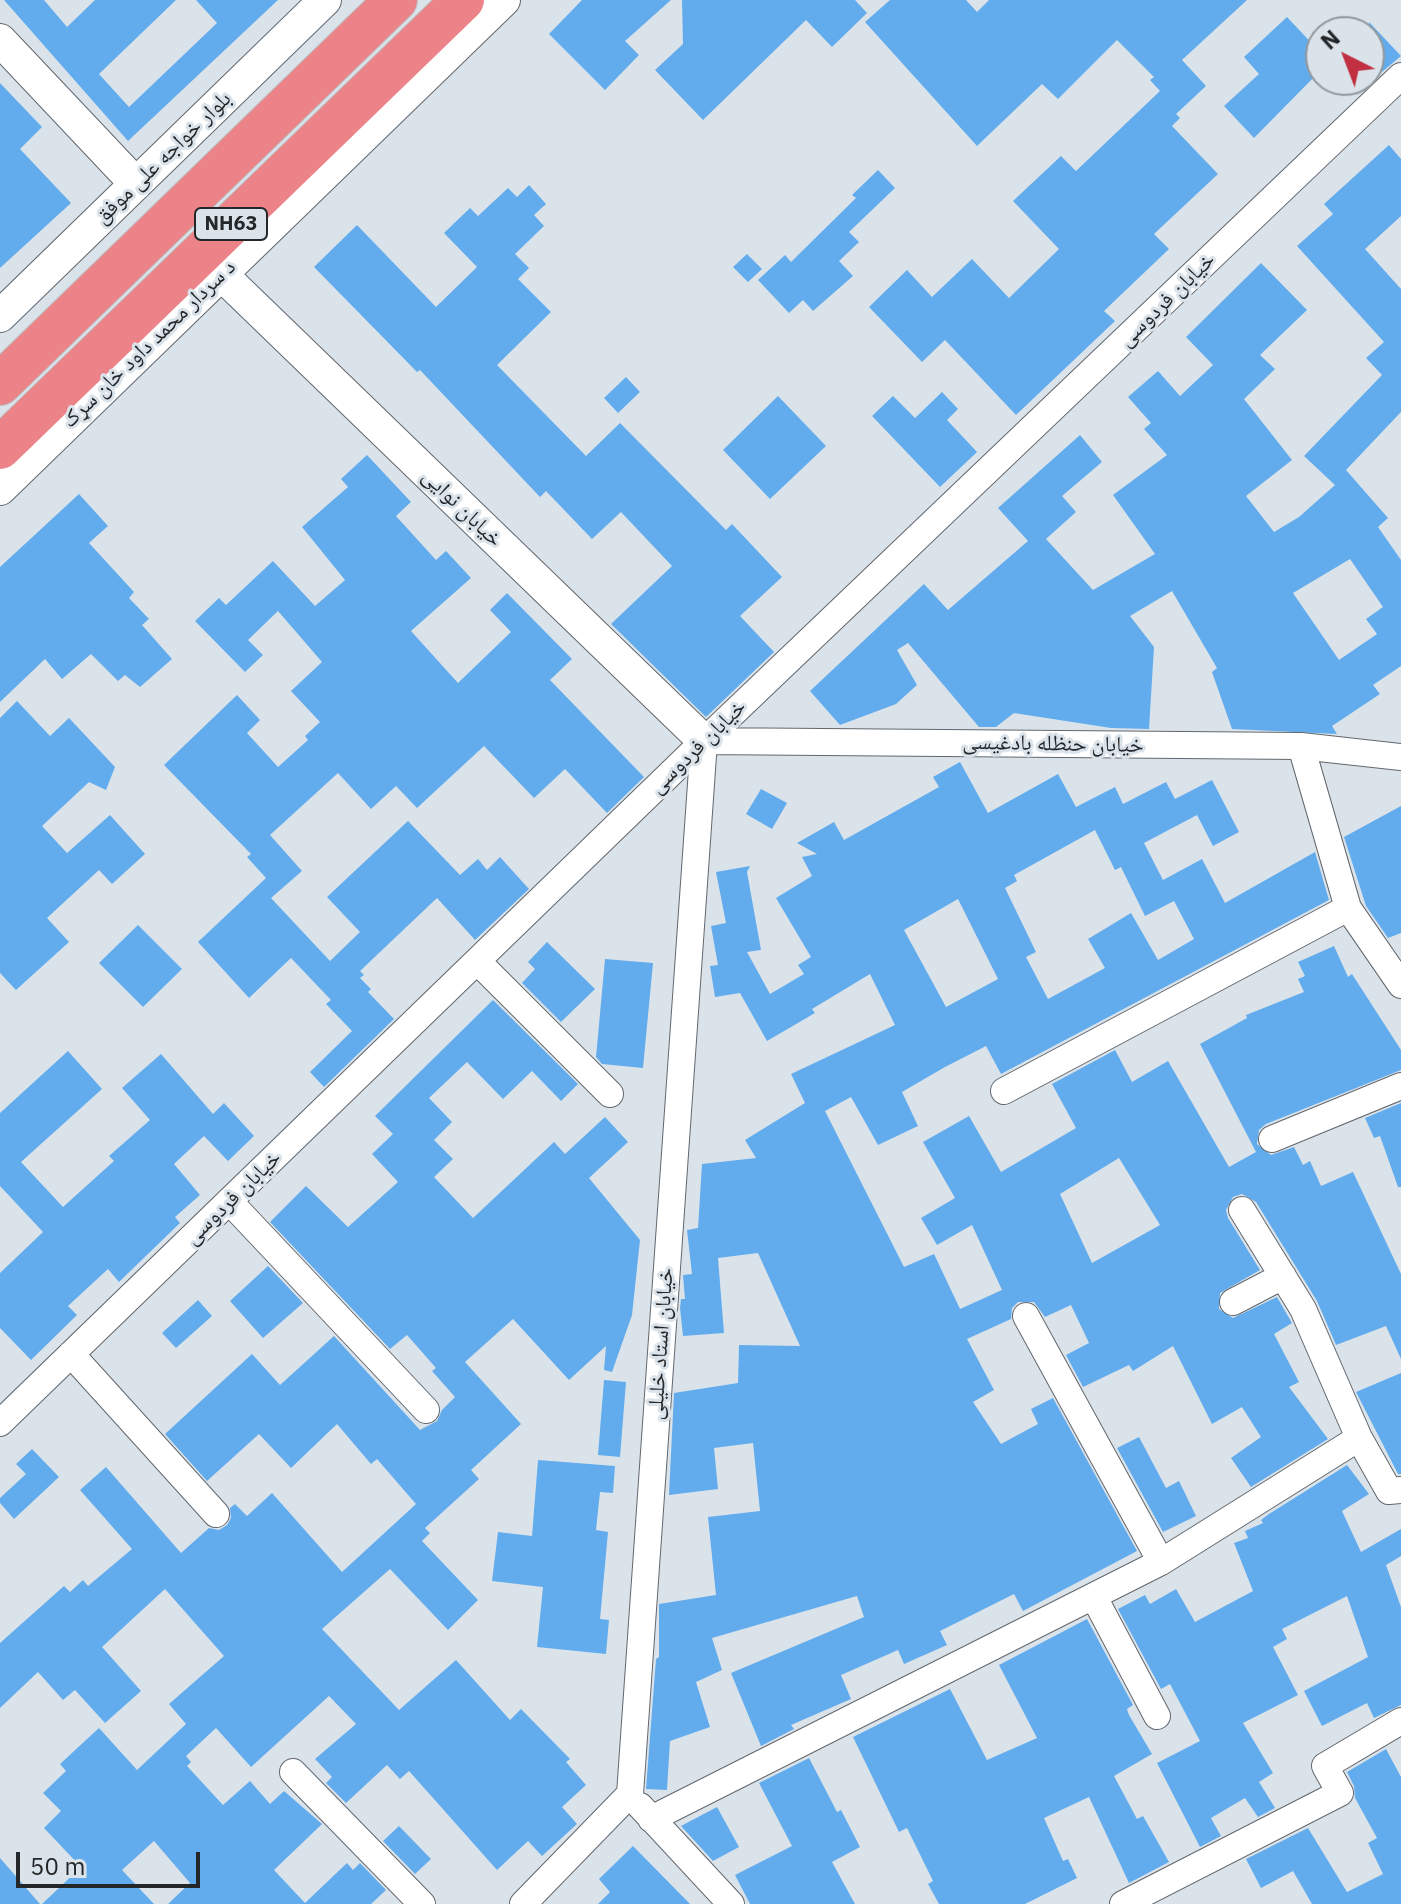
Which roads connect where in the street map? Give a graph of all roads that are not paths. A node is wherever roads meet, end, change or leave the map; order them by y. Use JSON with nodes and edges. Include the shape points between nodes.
{"nodes":[{"id":1,"x":325,"y":0,"type":"edge"},
{"id":2,"x":396,"y":0,"type":"edge"},
{"id":3,"x":463,"y":0,"type":"edge"},
{"id":4,"x":504,"y":0,"type":"edge"},
{"id":5,"x":0,"y":40,"type":"edge"},
{"id":6,"x":1401,"y":76,"type":"edge"},
{"id":7,"x":136,"y":184,"type":"junction"},
{"id":8,"x":170,"y":221,"type":"junction"},
{"id":9,"x":210,"y":265,"type":"junction"},
{"id":10,"x":0,"y":316,"type":"edge"},
{"id":11,"x":0,"y":384,"type":"edge"},
{"id":12,"x":0,"y":448,"type":"edge"},
{"id":13,"x":0,"y":489,"type":"edge"},
{"id":14,"x":704,"y":741,"type":"junction"},
{"id":15,"x":1301,"y":746,"type":"junction"},
{"id":16,"x":1401,"y":757,"type":"edge"},
{"id":17,"x":1348,"y":908,"type":"junction"},
{"id":18,"x":477,"y":961,"type":"junction"},
{"id":19,"x":1401,"y":985,"type":"edge"},
{"id":20,"x":1401,"y":1086,"type":"edge"},
{"id":21,"x":1004,"y":1091,"type":"dead end"},
{"id":22,"x":610,"y":1094,"type":"dead end"},
{"id":23,"x":1272,"y":1139,"type":"dead end"},
{"id":24,"x":229,"y":1201,"type":"junction"},
{"id":25,"x":1242,"y":1210,"type":"dead end"},
{"id":26,"x":1283,"y":1276,"type":"junction"},
{"id":27,"x":1233,"y":1302,"type":"dead end"},
{"id":28,"x":1026,"y":1316,"type":"dead end"},
{"id":29,"x":71,"y":1354,"type":"junction"},
{"id":30,"x":426,"y":1410,"type":"dead end"},
{"id":31,"x":0,"y":1423,"type":"edge"},
{"id":32,"x":1359,"y":1438,"type":"junction"},
{"id":33,"x":1401,"y":1490,"type":"edge"},
{"id":34,"x":216,"y":1514,"type":"dead end"},
{"id":35,"x":1161,"y":1562,"type":"junction"},
{"id":36,"x":1094,"y":1597,"type":"junction"},
{"id":37,"x":1157,"y":1716,"type":"dead end"},
{"id":38,"x":1401,"y":1721,"type":"edge"},
{"id":39,"x":293,"y":1772,"type":"dead end"},
{"id":40,"x":630,"y":1794,"type":"junction"},
{"id":41,"x":651,"y":1819,"type":"junction"},
{"id":42,"x":422,"y":1904,"type":"edge"},
{"id":43,"x":523,"y":1904,"type":"edge"},
{"id":44,"x":731,"y":1904,"type":"edge"},
{"id":45,"x":1123,"y":1904,"type":"edge"}],
"edges":[{"from":1,"to":7,"type":"street","name":"بلوار خواجه علی موفق"},
{"from":2,"to":8,"type":"highway","number":"NH63"},
{"from":3,"to":9,"type":"highway","name":"د سردار محمد داود خان سړک","number":"NH63"},
{"from":4,"to":9,"type":"street","name":"د سردار محمد داود خان سړک"},
{"from":5,"to":7,"type":"street"},
{"from":6,"to":14,"type":"street","name":"خیابان فردوسی"},
{"from":7,"to":10,"type":"street","name":"بلوار خواجه علی موفق"},
{"from":8,"to":9,"type":"highway"},
{"from":8,"to":11,"type":"highway","number":"NH63"},
{"from":9,"to":12,"type":"highway","name":"د سردار محمد داود خان سړک","number":"NH63"},
{"from":9,"to":13,"type":"street","name":"د سردار محمد داود خان سړک"},
{"from":9,"to":14,"type":"street","name":"خیابان نوایی"},
{"from":14,"to":15,"type":"street","name":"خیابان حنظله بادغیسی"},
{"from":14,"to":18,"type":"street","name":"خیابان فردوسی"},
{"from":14,"to":40,"type":"street","name":"خیابان استاد خلیلی"},
{"from":15,"to":16,"type":"street","name":"خیابان حنظله بادغیسی"},
{"from":15,"to":17,"type":"street"},
{"from":17,"to":19,"type":"street"},
{"from":17,"to":21,"type":"street"},
{"from":18,"to":22,"type":"street"},
{"from":18,"to":24,"type":"street","name":"خیابان فردوسی"},
{"from":20,"to":23,"type":"street"},
{"from":24,"to":29,"type":"street","name":"خیابان فردوسی"},
{"from":24,"to":30,"type":"street"},
{"from":25,"to":26,"type":"street"},
{"from":26,"to":27,"type":"street"},
{"from":26,"to":32,"type":"street","via":[[1303,1309]]},
{"from":28,"to":35,"type":"street"},
{"from":29,"to":31,"type":"street","name":"خیابان فردوسی"},
{"from":29,"to":34,"type":"street"},
{"from":32,"to":33,"type":"street","via":[[1389,1491]]},
{"from":32,"to":35,"type":"street"},
{"from":35,"to":36,"type":"street"},
{"from":36,"to":37,"type":"street"},
{"from":36,"to":41,"type":"street"},
{"from":38,"to":45,"type":"street","via":[[1325,1766],[1340,1793]]},
{"from":39,"to":42,"type":"street"},
{"from":40,"to":41,"type":"street"},
{"from":40,"to":43,"type":"street"},
{"from":41,"to":44,"type":"street"}]}
